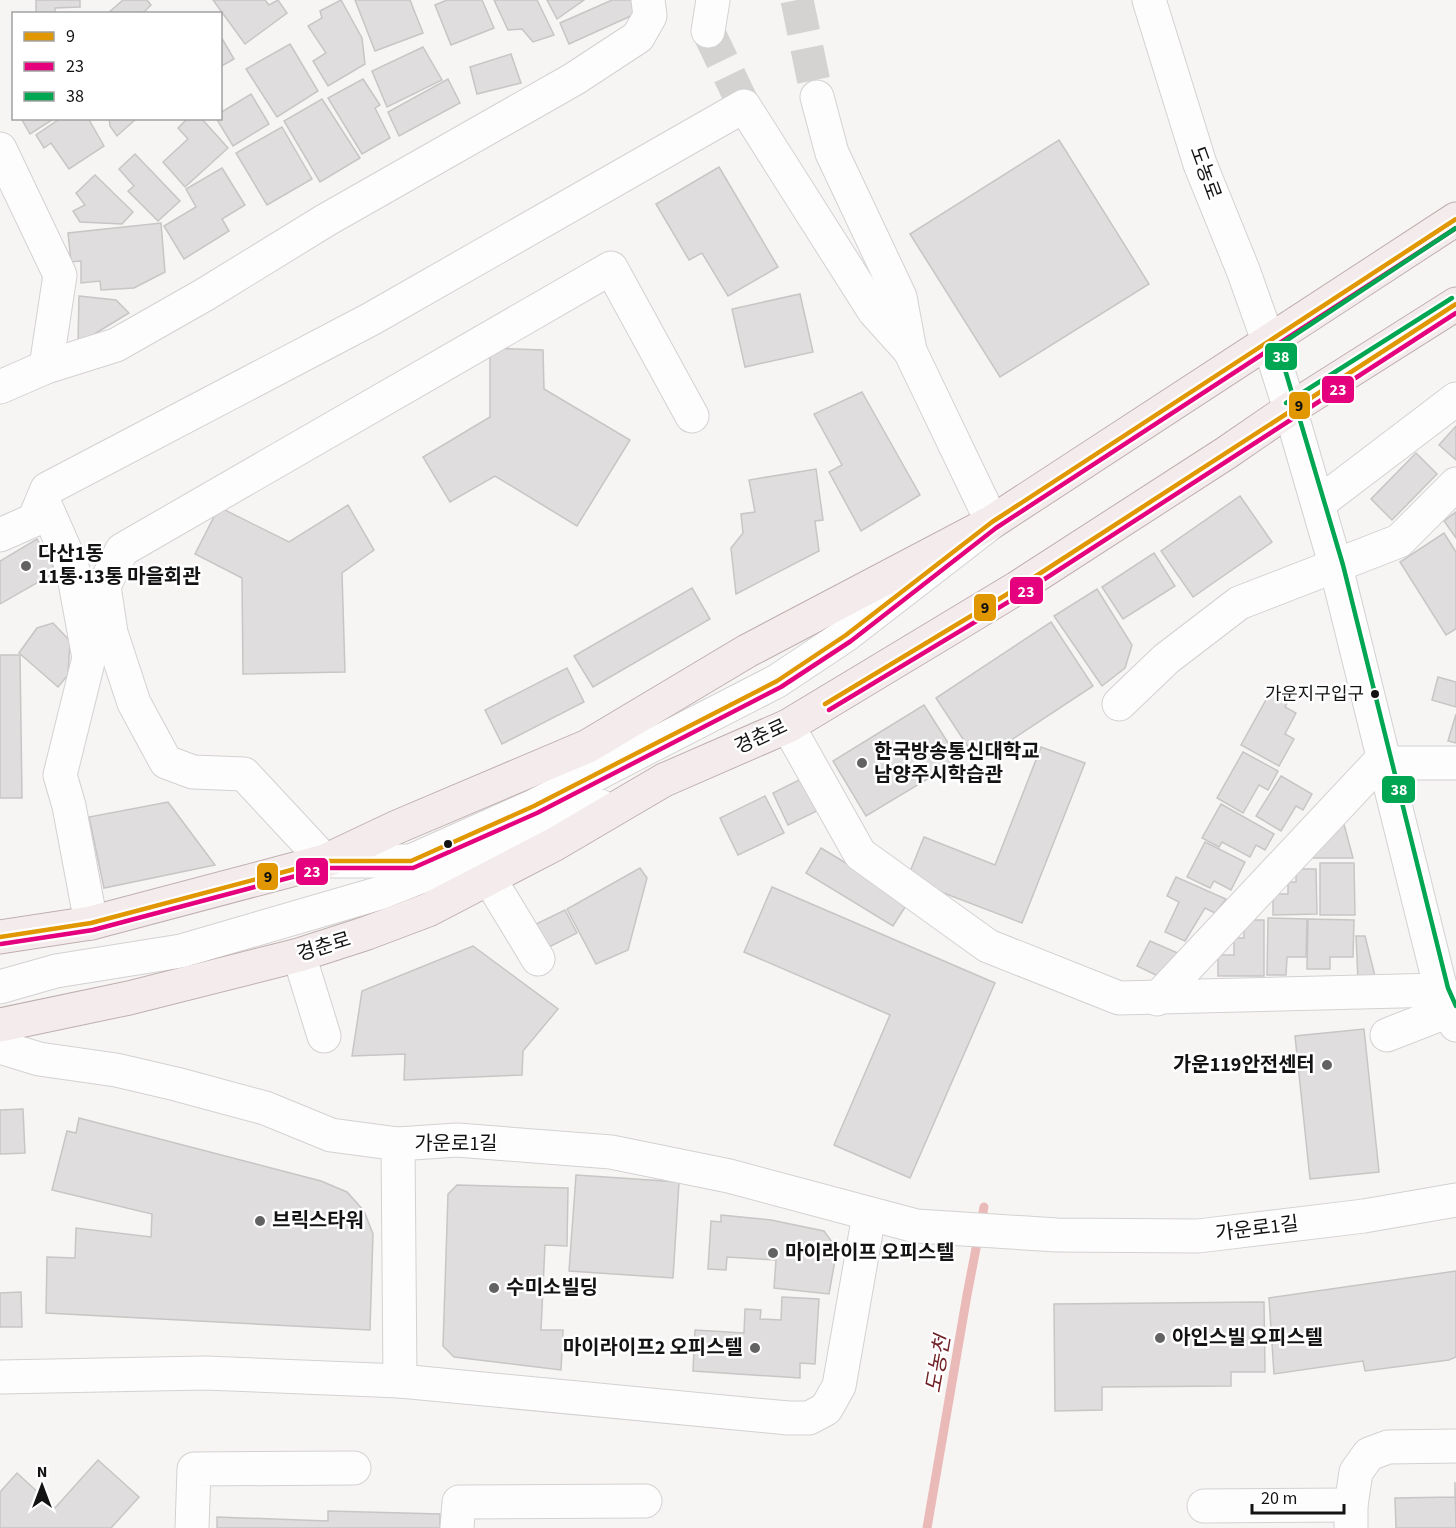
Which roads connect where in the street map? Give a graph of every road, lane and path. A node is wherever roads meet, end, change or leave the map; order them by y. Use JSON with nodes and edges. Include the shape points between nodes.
{"nodes":[{"id":1,"x":648,"y":0,"type":"edge"},
{"id":2,"x":1149,"y":0,"type":"edge"},
{"id":3,"x":817,"y":97,"type":"tunnel mouth"},
{"id":4,"x":0,"y":149,"type":"edge"},
{"id":5,"x":1456,"y":219,"type":"edge"},
{"id":6,"x":1456,"y":304,"type":"edge"},
{"id":7,"x":1269,"y":343,"type":"junction"},
{"id":8,"x":910,"y":351,"type":"junction"},
{"id":9,"x":46,"y":367,"type":"junction"},
{"id":10,"x":0,"y":387,"type":"edge"},
{"id":11,"x":1456,"y":399,"type":"edge"},
{"id":12,"x":1290,"y":409,"type":"junction"},
{"id":13,"x":692,"y":416,"type":"dead end"},
{"id":14,"x":1456,"y":484,"type":"edge"},
{"id":15,"x":43,"y":500,"type":"junction"},
{"id":16,"x":1317,"y":504,"type":"junction"},
{"id":17,"x":992,"y":522,"type":"junction"},
{"id":18,"x":0,"y":535,"type":"edge"},
{"id":19,"x":1336,"y":567,"type":"junction"},
{"id":20,"x":1119,"y":704,"type":"dead end"},
{"id":21,"x":788,"y":726,"type":"junction"},
{"id":22,"x":1385,"y":760,"type":"junction"},
{"id":23,"x":1456,"y":763,"type":"edge"},
{"id":24,"x":664,"y":780,"type":"junction"},
{"id":25,"x":325,"y":861,"type":"junction"},
{"id":26,"x":489,"y":878,"type":"junction"},
{"id":27,"x":91,"y":923,"type":"junction"},
{"id":28,"x":0,"y":937,"type":"edge"},
{"id":29,"x":300,"y":955,"type":"junction"},
{"id":30,"x":538,"y":959,"type":"dead end"},
{"id":31,"x":0,"y":987,"type":"edge"},
{"id":32,"x":1157,"y":999,"type":"junction"},
{"id":33,"x":1451,"y":1009,"type":"edge"},
{"id":34,"x":0,"y":1025,"type":"edge"},
{"id":35,"x":1387,"y":1035,"type":"dead end"},
{"id":36,"x":324,"y":1036,"type":"dead end"},
{"id":37,"x":0,"y":1047,"type":"edge"},
{"id":38,"x":398,"y":1144,"type":"junction"},
{"id":39,"x":1456,"y":1200,"type":"edge"},
{"id":40,"x":869,"y":1215,"type":"junction"},
{"id":41,"x":0,"y":1377,"type":"edge"},
{"id":42,"x":400,"y":1381,"type":"junction"},
{"id":43,"x":1456,"y":1446,"type":"edge"},
{"id":44,"x":354,"y":1468,"type":"dead end"},
{"id":45,"x":645,"y":1501,"type":"dead end"},
{"id":46,"x":1204,"y":1506,"type":"dead end"},
{"id":47,"x":1351,"y":1517,"type":"edge"},
{"id":48,"x":192,"y":1528,"type":"edge"},
{"id":49,"x":457,"y":1528,"type":"edge"}],
"edges":[{"from":1,"to":9,"type":"street","via":[[650,16],[638,37],[573,79],[116,345]]},
{"from":2,"to":7,"type":"street","name":"도농로","via":[[1200,164]]},
{"from":3,"to":8,"type":"street","via":[[832,153],[900,297]]},
{"from":4,"to":9,"type":"street","via":[[60,275]]},
{"from":5,"to":7,"type":"main road"},
{"from":6,"to":12,"type":"main road","name":"경춘로"},
{"from":7,"to":12,"type":"street","name":"도농로"},
{"from":7,"to":17,"type":"main road"},
{"from":8,"to":15,"type":"street","via":[[874,311],[744,106],[371,319],[47,489]]},
{"from":8,"to":17,"type":"street"},
{"from":9,"to":10,"type":"street"},
{"from":11,"to":16,"type":"street"},
{"from":12,"to":16,"type":"street","name":"도농로"},
{"from":12,"to":21,"type":"main road","name":"경춘로","via":[[1017,588]]},
{"from":13,"to":25,"type":"street","via":[[611,268],[122,550],[104,586],[111,633],[134,703],[166,762],[193,772],[244,774]]},
{"from":14,"to":19,"type":"street","via":[[1399,541]]},
{"from":15,"to":18,"type":"street","via":[[34,520]]},
{"from":15,"to":27,"type":"street","via":[[72,566],[89,658],[60,774]]},
{"from":16,"to":19,"type":"street","name":"도농로"},
{"from":17,"to":25,"type":"main road","via":[[747,651],[588,746]]},
{"from":19,"to":20,"type":"street","via":[[1239,603],[1166,659]]},
{"from":19,"to":22,"type":"street","name":"도농로"},
{"from":21,"to":24,"type":"main road","name":"경춘로"},
{"from":21,"to":32,"type":"street","via":[[860,854],[988,946],[1119,998]]},
{"from":22,"to":23,"type":"street"},
{"from":22,"to":32,"type":"street"},
{"from":22,"to":33,"type":"street","name":"도농로"},
{"from":24,"to":26,"type":"main road","name":"경춘로"},
{"from":24,"to":31,"type":"street","via":[[380,893],[181,951],[56,971]]},
{"from":25,"to":27,"type":"main road"},
{"from":26,"to":29,"type":"main road","name":"경춘로","via":[[428,910]]},
{"from":26,"to":30,"type":"street"},
{"from":27,"to":28,"type":"main road"},
{"from":29,"to":34,"type":"main road","name":"경춘로","via":[[129,998]]},
{"from":29,"to":36,"type":"street"},
{"from":32,"to":33,"type":"street"},
{"from":33,"to":35,"type":"street"},
{"from":37,"to":38,"type":"street","name":"가운로1길","via":[[39,1059],[116,1070],[176,1084],[265,1108],[331,1135]]},
{"from":38,"to":40,"type":"street","name":"가운로1길","via":[[457,1140],[611,1152],[729,1176]]},
{"from":38,"to":42,"type":"street"},
{"from":39,"to":40,"type":"street","name":"가운로1길","via":[[1364,1216],[1198,1236],[1057,1235],[916,1226]]},
{"from":40,"to":42,"type":"street","via":[[839,1386],[826,1409],[809,1418]]},
{"from":41,"to":42,"type":"street","via":[[205,1373]]},
{"from":43,"to":47,"type":"street","via":[[1388,1447],[1369,1454],[1356,1472]]},
{"from":44,"to":48,"type":"street","via":[[194,1469]]},
{"from":45,"to":49,"type":"street","via":[[459,1502]]},
{"from":46,"to":47,"type":"street"}]}
